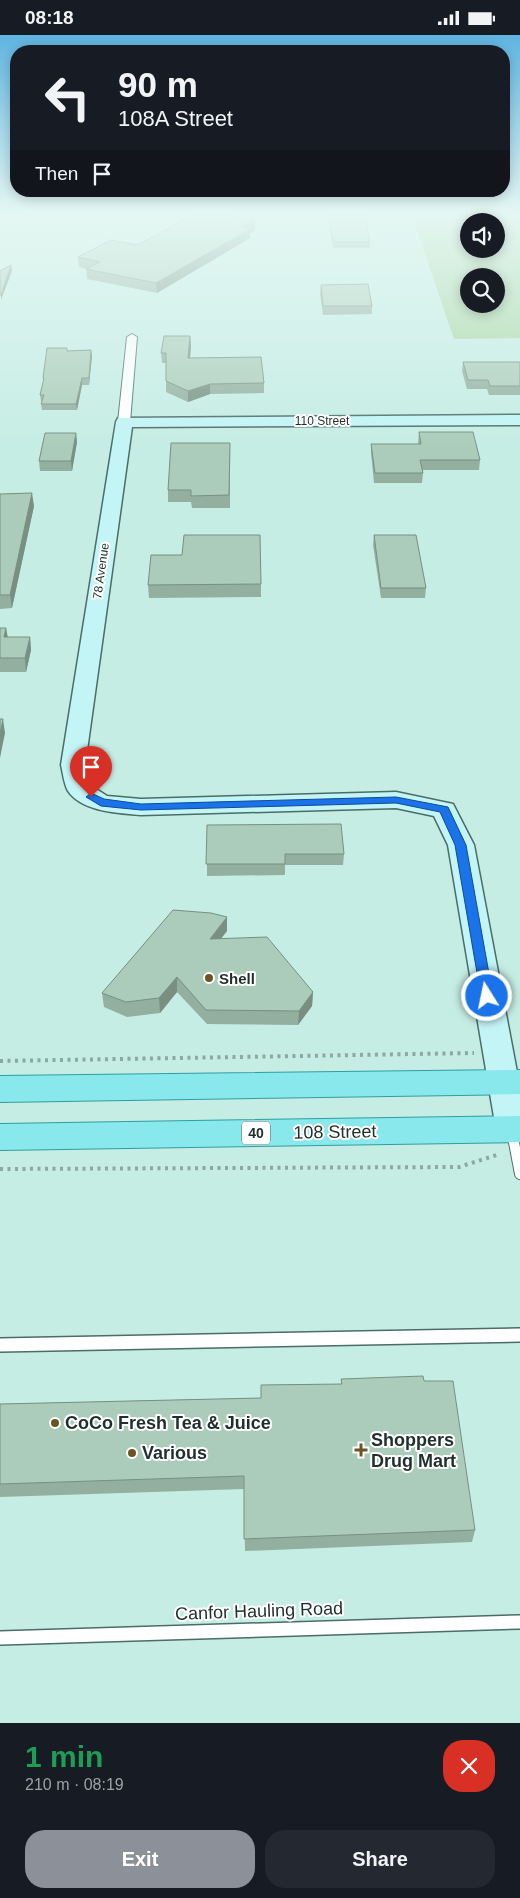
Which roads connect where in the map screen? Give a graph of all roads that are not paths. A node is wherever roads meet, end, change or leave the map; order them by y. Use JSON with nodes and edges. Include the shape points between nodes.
{"nodes":[{"id":1,"x":132,"y":337,"type":"dead end"},
{"id":2,"x":520,"y":419,"type":"edge"},
{"id":3,"x":124,"y":422,"type":"junction"},
{"id":4,"x":506,"y":1072,"type":"edge"},
{"id":5,"x":0,"y":1089,"type":"edge"},
{"id":6,"x":516,"y":1136,"type":"edge"},
{"id":7,"x":0,"y":1137,"type":"edge"},
{"id":8,"x":520,"y":1174,"type":"edge"},
{"id":9,"x":520,"y":1335,"type":"edge"},
{"id":10,"x":0,"y":1345,"type":"edge"},
{"id":11,"x":520,"y":1622,"type":"edge"},
{"id":12,"x":0,"y":1638,"type":"edge"}],
"edges":[{"from":1,"to":3,"type":"street","name":"78 Avenue"},
{"from":2,"to":3,"type":"street","name":"110 Street"},
{"from":3,"to":4,"type":"street","name":"78 Avenue","via":[[72,765],[79,789],[101,803],[141,807],[396,800],[444,810],[461,845]]},
{"from":4,"to":5,"type":"main road"},
{"from":4,"to":6,"type":"street"},
{"from":6,"to":7,"type":"main road","name":"108 Street","number":"40"},
{"from":6,"to":8,"type":"lane"},
{"from":9,"to":10,"type":"lane"},
{"from":11,"to":12,"type":"lane","name":"Canfor Hauling Road"}]}
